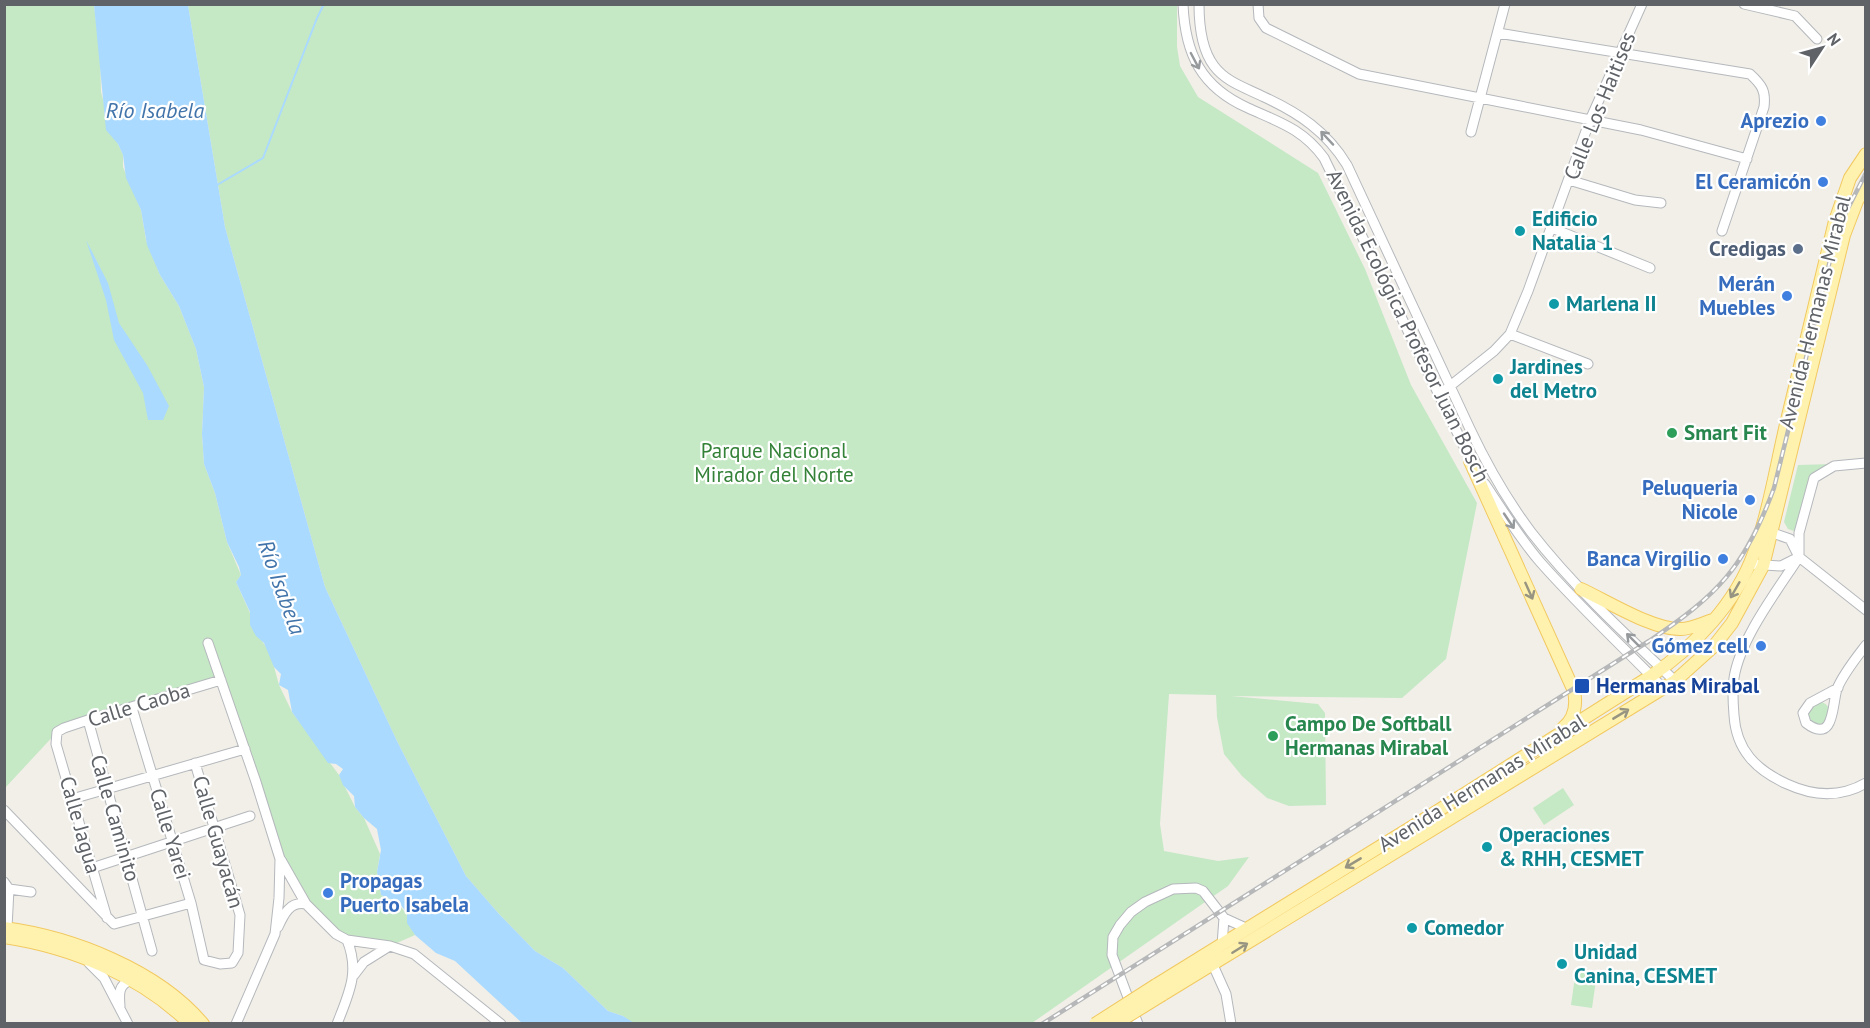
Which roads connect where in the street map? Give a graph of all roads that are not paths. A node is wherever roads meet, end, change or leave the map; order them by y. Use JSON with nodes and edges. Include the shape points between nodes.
{"nodes":[{"id":1,"x":1183,"y":4,"type":"edge"},
{"id":2,"x":1199,"y":4,"type":"edge"},
{"id":3,"x":1258,"y":4,"type":"edge"},
{"id":4,"x":1505,"y":4,"type":"edge"},
{"id":5,"x":1642,"y":4,"type":"edge"},
{"id":6,"x":1744,"y":4,"type":"edge"},
{"id":7,"x":1498,"y":33,"type":"junction"},
{"id":8,"x":1817,"y":39,"type":"dead end"},
{"id":9,"x":1622,"y":52,"type":"junction"},
{"id":10,"x":1264,"y":97,"type":"junction"},
{"id":11,"x":1480,"y":100,"type":"junction"},
{"id":12,"x":1259,"y":112,"type":"junction"},
{"id":13,"x":1590,"y":120,"type":"junction"},
{"id":14,"x":1471,"y":132,"type":"dead end"},
{"id":15,"x":1866,"y":154,"type":"edge"},
{"id":16,"x":1747,"y":159,"type":"junction"},
{"id":17,"x":1569,"y":180,"type":"junction"},
{"id":18,"x":1866,"y":184,"type":"edge"},
{"id":19,"x":1661,"y":203,"type":"dead end"},
{"id":20,"x":1552,"y":228,"type":"junction"},
{"id":21,"x":1722,"y":231,"type":"dead end"},
{"id":22,"x":1650,"y":268,"type":"dead end"},
{"id":23,"x":1510,"y":334,"type":"junction"},
{"id":24,"x":1588,"y":364,"type":"dead end"},
{"id":25,"x":1449,"y":386,"type":"junction"},
{"id":26,"x":1438,"y":396,"type":"junction"},
{"id":27,"x":1470,"y":461,"type":"junction"},
{"id":28,"x":1866,"y":463,"type":"edge"},
{"id":29,"x":1765,"y":531,"type":"junction"},
{"id":30,"x":1799,"y":557,"type":"junction"},
{"id":31,"x":1749,"y":564,"type":"junction"},
{"id":32,"x":1763,"y":566,"type":"junction"},
{"id":33,"x":1581,"y":589,"type":"junction"},
{"id":34,"x":1866,"y":610,"type":"edge"},
{"id":35,"x":1717,"y":619,"type":"junction"},
{"id":36,"x":208,"y":643,"type":"dead end"},
{"id":37,"x":1866,"y":645,"type":"edge"},
{"id":38,"x":1657,"y":672,"type":"junction"},
{"id":39,"x":221,"y":680,"type":"junction"},
{"id":40,"x":1675,"y":681,"type":"junction"},
{"id":41,"x":1663,"y":688,"type":"junction"},
{"id":42,"x":1838,"y":688,"type":"junction"},
{"id":43,"x":132,"y":708,"type":"junction"},
{"id":44,"x":88,"y":720,"type":"junction"},
{"id":45,"x":57,"y":732,"type":"joint"},
{"id":46,"x":1547,"y":743,"type":"junction"},
{"id":47,"x":245,"y":749,"type":"junction"},
{"id":48,"x":195,"y":762,"type":"junction"},
{"id":49,"x":152,"y":775,"type":"junction"},
{"id":50,"x":1866,"y":783,"type":"edge"},
{"id":51,"x":107,"y":789,"type":"junction"},
{"id":52,"x":72,"y":799,"type":"junction"},
{"id":53,"x":4,"y":810,"type":"edge"},
{"id":54,"x":250,"y":816,"type":"dead end"},
{"id":55,"x":214,"y":829,"type":"junction"},
{"id":56,"x":172,"y":843,"type":"junction"},
{"id":57,"x":126,"y":857,"type":"junction"},
{"id":58,"x":280,"y":859,"type":"junction"},
{"id":59,"x":92,"y":868,"type":"junction"},
{"id":60,"x":7,"y":886,"type":"edge"},
{"id":61,"x":31,"y":892,"type":"dead end"},
{"id":62,"x":191,"y":903,"type":"junction"},
{"id":63,"x":306,"y":904,"type":"junction"},
{"id":64,"x":143,"y":916,"type":"junction"},
{"id":65,"x":1224,"y":918,"type":"junction"},
{"id":66,"x":110,"y":921,"type":"junction"},
{"id":67,"x":1248,"y":929,"type":"junction"},
{"id":68,"x":5,"y":931,"type":"edge"},
{"id":69,"x":275,"y":934,"type":"junction"},
{"id":70,"x":347,"y":940,"type":"junction"},
{"id":71,"x":1222,"y":945,"type":"junction"},
{"id":72,"x":390,"y":946,"type":"junction"},
{"id":73,"x":152,"y":951,"type":"dead end"},
{"id":74,"x":82,"y":957,"type":"junction"},
{"id":75,"x":204,"y":960,"type":"joint"},
{"id":76,"x":1213,"y":965,"type":"junction"},
{"id":77,"x":354,"y":975,"type":"junction"},
{"id":78,"x":131,"y":980,"type":"junction"},
{"id":79,"x":1159,"y":990,"type":"junction"},
{"id":80,"x":120,"y":1009,"type":"junction"},
{"id":81,"x":128,"y":1023,"type":"edge"},
{"id":82,"x":190,"y":1023,"type":"edge"},
{"id":83,"x":204,"y":1023,"type":"edge"},
{"id":84,"x":236,"y":1023,"type":"edge"},
{"id":85,"x":337,"y":1023,"type":"edge"},
{"id":86,"x":501,"y":1023,"type":"edge"},
{"id":87,"x":1095,"y":1023,"type":"edge"},
{"id":88,"x":1115,"y":1023,"type":"edge"},
{"id":89,"x":1138,"y":1023,"type":"edge"},
{"id":90,"x":1231,"y":1023,"type":"edge"}],
"edges":[{"from":1,"to":12,"type":"street","name":"Avenida Ecológica Profesor Juan Bosch","one_way":true,"via":[[1187,41],[1198,67],[1220,91]]},
{"from":2,"to":10,"type":"street","name":"Avenida Ecológica Profesor Juan Bosch","via":[[1202,40],[1213,66],[1232,82]]},
{"from":3,"to":11,"type":"street","via":[[1259,18],[1266,27],[1353,72]]},
{"from":4,"to":7,"type":"street"},
{"from":5,"to":9,"type":"street","name":"Calle Los Haitises"},
{"from":6,"to":8,"type":"street","via":[[1795,16]]},
{"from":7,"to":9,"type":"street"},
{"from":7,"to":11,"type":"street"},
{"from":9,"to":13,"type":"street","name":"Calle Los Haitises"},
{"from":9,"to":16,"type":"street","via":[[1750,74],[1765,94]]},
{"from":10,"to":12,"type":"street"},
{"from":25,"to":10,"type":"street","name":"Avenida Ecológica Profesor Juan Bosch","one_way":true,"via":[[1339,152],[1310,122]]},
{"from":11,"to":13,"type":"street"},
{"from":11,"to":14,"type":"street"},
{"from":12,"to":26,"type":"street","name":"Avenida Ecológica Profesor Juan Bosch","via":[[1296,130],[1324,158]]},
{"from":13,"to":16,"type":"street"},
{"from":13,"to":17,"type":"street","name":"Calle Los Haitises"},
{"from":15,"to":29,"type":"main road","name":"Avenida Hermanas Mirabal","via":[[1850,178],[1835,221]]},
{"from":16,"to":21,"type":"street"},
{"from":17,"to":19,"type":"street","via":[[1635,200]]},
{"from":17,"to":20,"type":"street","name":"Calle Los Haitises"},
{"from":18,"to":29,"type":"main road","name":"Avenida Hermanas Mirabal","via":[[1844,235]]},
{"from":20,"to":22,"type":"street"},
{"from":20,"to":23,"type":"street","name":"Calle Los Haitises"},
{"from":23,"to":24,"type":"street"},
{"from":23,"to":25,"type":"street","name":"Calle Los Haitises"},
{"from":25,"to":26,"type":"street","name":"Calle Los Haitises"},
{"from":25,"to":33,"type":"street","name":"Avenida Ecológica Profesor Juan Bosch","via":[[1482,455],[1513,507]]},
{"from":26,"to":27,"type":"street","name":"Avenida Ecológica Profesor Juan Bosch"},
{"from":27,"to":38,"type":"street","name":"Avenida Ecológica Profesor Juan Bosch","one_way":true,"via":[[1540,562],[1586,612]]},
{"from":27,"to":46,"type":"main road","one_way":true,"via":[[1574,691],[1575,708],[1569,723]]},
{"from":28,"to":30,"type":"street","via":[[1834,466],[1814,478],[1799,533]]},
{"from":29,"to":30,"type":"street","via":[[1790,539]]},
{"from":29,"to":31,"type":"main road","name":"Avenida Hermanas Mirabal"},
{"from":29,"to":32,"type":"main road","name":"Avenida Hermanas Mirabal"},
{"from":30,"to":32,"type":"street","via":[[1781,566]]},
{"from":30,"to":34,"type":"street"},
{"from":30,"to":50,"type":"street","via":[[1759,619],[1734,677],[1734,720],[1739,741],[1755,764],[1769,775],[1809,793],[1841,793]]},
{"from":31,"to":32,"type":"street"},
{"from":31,"to":35,"type":"main road","name":"Avenida Hermanas Mirabal","one_way":true},
{"from":32,"to":40,"type":"main road","name":"Avenida Hermanas Mirabal","via":[[1732,623],[1714,646]]},
{"from":33,"to":35,"type":"main road","via":[[1663,627],[1685,629]]},
{"from":38,"to":33,"type":"street","name":"Avenida Ecológica Profesor Juan Bosch","one_way":true},
{"from":35,"to":38,"type":"main road","name":"Avenida Hermanas Mirabal"},
{"from":36,"to":39,"type":"street"},
{"from":37,"to":42,"type":"street"},
{"from":38,"to":40,"type":"street","name":"Avenida Ecológica Profesor Juan Bosch"},
{"from":38,"to":41,"type":"street","name":"Avenida Ecológica Profesor Juan Bosch"},
{"from":38,"to":46,"type":"main road","name":"Avenida Hermanas Mirabal"},
{"from":39,"to":43,"type":"street","name":"Calle Caoba"},
{"from":39,"to":47,"type":"street"},
{"from":40,"to":41,"type":"main road","name":"Avenida Hermanas Mirabal"},
{"from":76,"to":41,"type":"main road","name":"Avenida Hermanas Mirabal","one_way":true},
{"from":42,"to":42,"type":"street","via":[[1805,708],[1806,723],[1818,729],[1827,726],[1833,717]]},
{"from":43,"to":44,"type":"street","name":"Calle Caoba"},
{"from":43,"to":49,"type":"street","name":"Calle Yarei"},
{"from":44,"to":45,"type":"street","name":"Calle Caoba"},
{"from":44,"to":51,"type":"street","name":"Calle Caminito"},
{"from":45,"to":52,"type":"street","name":"Calle Jagua","via":[[56,744]]},
{"from":46,"to":67,"type":"main road","name":"Avenida Hermanas Mirabal","one_way":true},
{"from":47,"to":48,"type":"street"},
{"from":47,"to":58,"type":"street"},
{"from":48,"to":49,"type":"street"},
{"from":48,"to":55,"type":"street","name":"Calle Guayacán"},
{"from":49,"to":51,"type":"street"},
{"from":49,"to":56,"type":"street","name":"Calle Yarei"},
{"from":51,"to":52,"type":"street"},
{"from":51,"to":57,"type":"street","name":"Calle Caminito"},
{"from":52,"to":59,"type":"street","name":"Calle Jagua"},
{"from":53,"to":66,"type":"street"},
{"from":54,"to":55,"type":"street"},
{"from":55,"to":56,"type":"street"},
{"from":55,"to":75,"type":"street","name":"Calle Guayacán","via":[[240,915],[238,953],[232,963]]},
{"from":56,"to":57,"type":"street"},
{"from":56,"to":62,"type":"street","name":"Calle Yarei"},
{"from":57,"to":59,"type":"street"},
{"from":57,"to":64,"type":"street","name":"Calle Caminito"},
{"from":58,"to":63,"type":"street"},
{"from":58,"to":69,"type":"street"},
{"from":59,"to":66,"type":"street","name":"Calle Jagua"},
{"from":60,"to":61,"type":"street"},
{"from":60,"to":68,"type":"street"},
{"from":62,"to":64,"type":"street"},
{"from":62,"to":75,"type":"street","name":"Calle Yarei"},
{"from":63,"to":69,"type":"street","via":[[299,903],[285,912]]},
{"from":63,"to":70,"type":"street","via":[[325,925]]},
{"from":64,"to":66,"type":"street"},
{"from":64,"to":73,"type":"street","name":"Calle Caminito"},
{"from":65,"to":67,"type":"street"},
{"from":65,"to":71,"type":"street"},
{"from":65,"to":89,"type":"street","via":[[1203,891],[1187,887],[1145,902],[1120,925],[1113,937],[1112,955]]},
{"from":67,"to":71,"type":"main road","name":"Avenida Hermanas Mirabal"},
{"from":68,"to":74,"type":"main road"},
{"from":68,"to":83,"type":"main road","via":[[51,937],[114,960],[161,988]]},
{"from":69,"to":84,"type":"street"},
{"from":70,"to":72,"type":"street"},
{"from":70,"to":77,"type":"street"},
{"from":71,"to":79,"type":"main road","name":"Avenida Hermanas Mirabal"},
{"from":72,"to":77,"type":"street","via":[[364,962]]},
{"from":72,"to":86,"type":"street","via":[[414,954]]},
{"from":74,"to":78,"type":"main road"},
{"from":74,"to":80,"type":"street","via":[[104,978]]},
{"from":76,"to":79,"type":"main road","name":"Avenida Hermanas Mirabal"},
{"from":76,"to":90,"type":"street","via":[[1226,994]]},
{"from":77,"to":85,"type":"street"},
{"from":78,"to":80,"type":"street","via":[[120,990]]},
{"from":78,"to":82,"type":"main road"},
{"from":79,"to":87,"type":"main road","bridge":true},
{"from":79,"to":88,"type":"main road","bridge":true},
{"from":80,"to":81,"type":"street"}]}
